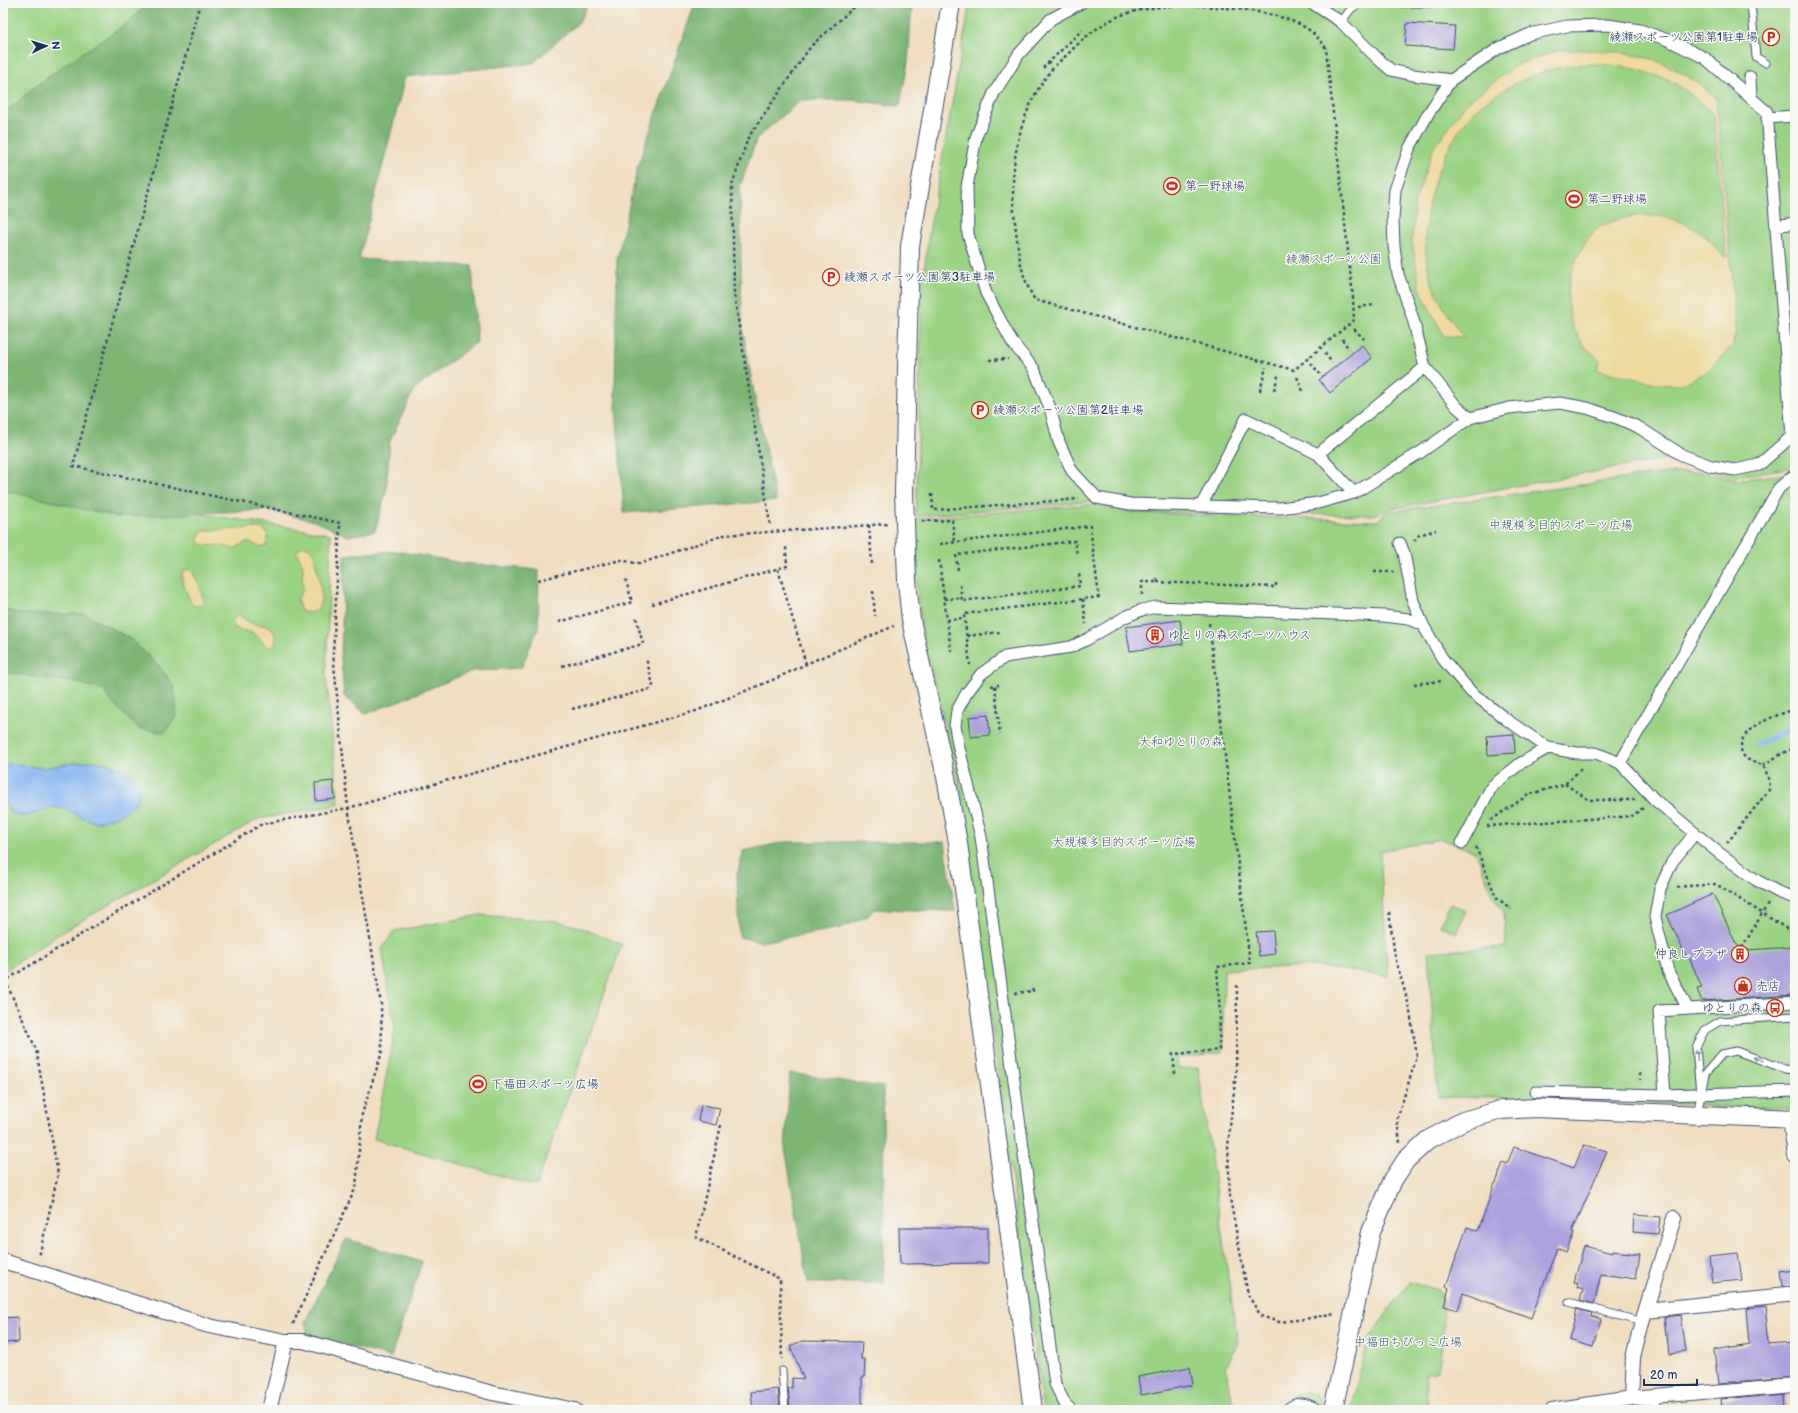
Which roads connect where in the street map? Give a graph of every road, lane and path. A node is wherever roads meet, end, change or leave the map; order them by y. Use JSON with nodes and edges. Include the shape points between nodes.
{"nodes":[{"id":1,"x":200,"y":3,"type":"edge"},
{"id":2,"x":862,"y":3,"type":"edge"},
{"id":3,"x":951,"y":3,"type":"edge"},
{"id":4,"x":1081,"y":3,"type":"edge"},
{"id":5,"x":1312,"y":3,"type":"edge"},
{"id":6,"x":1360,"y":3,"type":"edge"},
{"id":7,"x":1398,"y":3,"type":"edge"},
{"id":8,"x":1430,"y":3,"type":"edge"},
{"id":9,"x":1751,"y":3,"type":"edge"},
{"id":10,"x":1341,"y":22,"type":"junction"},
{"id":11,"x":1082,"y":30,"type":"dead end"},
{"id":12,"x":1766,"y":63,"type":"dead end"},
{"id":13,"x":1043,"y":68,"type":"dead end"},
{"id":14,"x":1750,"y":77,"type":"dead end"},
{"id":15,"x":1451,"y":80,"type":"junction"},
{"id":16,"x":1751,"y":98,"type":"junction"},
{"id":17,"x":1795,"y":116,"type":"edge"},
{"id":18,"x":1767,"y":118,"type":"junction"},
{"id":19,"x":1795,"y":223,"type":"edge"},
{"id":20,"x":1775,"y":226,"type":"junction"},
{"id":21,"x":1353,"y":297,"type":"joint"},
{"id":22,"x":1374,"y":305,"type":"dead end"},
{"id":23,"x":1358,"y":307,"type":"dead end"},
{"id":24,"x":1354,"y":329,"type":"dead end"},
{"id":25,"x":1342,"y":339,"type":"dead end"},
{"id":26,"x":1364,"y":339,"type":"dead end"},
{"id":27,"x":1349,"y":349,"type":"dead end"},
{"id":28,"x":1325,"y":353,"type":"dead end"},
{"id":29,"x":1311,"y":363,"type":"dead end"},
{"id":30,"x":1332,"y":363,"type":"dead end"},
{"id":31,"x":1425,"y":366,"type":"junction"},
{"id":32,"x":1266,"y":367,"type":"dead end"},
{"id":33,"x":1279,"y":373,"type":"dead end"},
{"id":34,"x":1320,"y":374,"type":"dead end"},
{"id":35,"x":1297,"y":377,"type":"dead end"},
{"id":36,"x":1274,"y":390,"type":"dead end"},
{"id":37,"x":1260,"y":391,"type":"dead end"},
{"id":38,"x":1303,"y":391,"type":"dead end"},
{"id":39,"x":1470,"y":418,"type":"junction"},
{"id":40,"x":1793,"y":439,"type":"edge"},
{"id":41,"x":1318,"y":454,"type":"junction"},
{"id":42,"x":1795,"y":476,"type":"edge"},
{"id":43,"x":1354,"y":493,"type":"junction"},
{"id":44,"x":932,"y":494,"type":"dead end"},
{"id":45,"x":1097,"y":498,"type":"junction"},
{"id":46,"x":1201,"y":506,"type":"junction"},
{"id":47,"x":905,"y":523,"type":"junction"},
{"id":48,"x":770,"y":524,"type":"dead end"},
{"id":49,"x":869,"y":525,"type":"junction"},
{"id":50,"x":1436,"y":530,"type":"dead end"},
{"id":51,"x":955,"y":542,"type":"junction"},
{"id":52,"x":940,"y":544,"type":"dead end"},
{"id":53,"x":786,"y":547,"type":"dead end"},
{"id":54,"x":1402,"y":548,"type":"joint"},
{"id":55,"x":1076,"y":555,"type":"dead end"},
{"id":56,"x":939,"y":560,"type":"dead end"},
{"id":57,"x":872,"y":564,"type":"dead end"},
{"id":58,"x":778,"y":569,"type":"junction"},
{"id":59,"x":958,"y":570,"type":"dead end"},
{"id":60,"x":1079,"y":571,"type":"dead end"},
{"id":61,"x":1408,"y":571,"type":"junction"},
{"id":62,"x":1374,"y":572,"type":"dead end"},
{"id":63,"x":625,"y":577,"type":"dead end"},
{"id":64,"x":538,"y":580,"type":"dead end"},
{"id":65,"x":1276,"y":583,"type":"dead end"},
{"id":66,"x":960,"y":585,"type":"dead end"},
{"id":67,"x":873,"y":591,"type":"dead end"},
{"id":68,"x":1142,"y":594,"type":"dead end"},
{"id":69,"x":962,"y":598,"type":"junction"},
{"id":70,"x":944,"y":599,"type":"junction"},
{"id":71,"x":1083,"y":599,"type":"junction"},
{"id":72,"x":652,"y":604,"type":"dead end"},
{"id":73,"x":1207,"y":609,"type":"junction"},
{"id":74,"x":875,"y":616,"type":"dead end"},
{"id":75,"x":636,"y":617,"type":"dead end"},
{"id":76,"x":1085,"y":617,"type":"dead end"},
{"id":77,"x":964,"y":618,"type":"junction"},
{"id":78,"x":911,"y":620,"type":"junction"},
{"id":79,"x":947,"y":620,"type":"junction"},
{"id":80,"x":559,"y":622,"type":"dead end"},
{"id":81,"x":1423,"y":625,"type":"junction"},
{"id":82,"x":1001,"y":632,"type":"dead end"},
{"id":83,"x":966,"y":636,"type":"junction"},
{"id":84,"x":951,"y":651,"type":"dead end"},
{"id":85,"x":646,"y":658,"type":"dead end"},
{"id":86,"x":806,"y":664,"type":"junction"},
{"id":87,"x":562,"y":666,"type":"dead end"},
{"id":88,"x":1460,"y":680,"type":"junction"},
{"id":89,"x":1414,"y":684,"type":"dead end"},
{"id":90,"x":973,"y":686,"type":"junction"},
{"id":91,"x":995,"y":686,"type":"dead end"},
{"id":92,"x":572,"y":709,"type":"dead end"},
{"id":93,"x":1795,"y":709,"type":"edge"},
{"id":94,"x":1000,"y":734,"type":"dead end"},
{"id":95,"x":1548,"y":748,"type":"junction"},
{"id":96,"x":1795,"y":748,"type":"edge"},
{"id":97,"x":1596,"y":753,"type":"junction"},
{"id":98,"x":1620,"y":763,"type":"junction"},
{"id":99,"x":1763,"y":765,"type":"junction"},
{"id":100,"x":1565,"y":784,"type":"junction"},
{"id":101,"x":1655,"y":800,"type":"junction"},
{"id":102,"x":348,"y":808,"type":"junction"},
{"id":103,"x":1694,"y":833,"type":"junction"},
{"id":104,"x":1462,"y":843,"type":"joint"},
{"id":105,"x":1719,"y":853,"type":"junction"},
{"id":106,"x":1660,"y":889,"type":"junction"},
{"id":107,"x":1776,"y":890,"type":"junction"},
{"id":108,"x":1795,"y":898,"type":"edge"},
{"id":109,"x":1511,"y":910,"type":"dead end"},
{"id":110,"x":1389,"y":912,"type":"dead end"},
{"id":111,"x":1763,"y":913,"type":"junction"},
{"id":112,"x":1795,"y":934,"type":"edge"},
{"id":113,"x":1742,"y":948,"type":"dead end"},
{"id":114,"x":4,"y":981,"type":"edge"},
{"id":115,"x":1032,"y":985,"type":"dead end"},
{"id":116,"x":1236,"y":985,"type":"dead end"},
{"id":117,"x":1002,"y":994,"type":"junction"},
{"id":118,"x":1795,"y":1002,"type":"edge"},
{"id":119,"x":1688,"y":1009,"type":"junction"},
{"id":120,"x":1795,"y":1016,"type":"edge"},
{"id":121,"x":1795,"y":1070,"type":"edge"},
{"id":122,"x":1175,"y":1074,"type":"dead end"},
{"id":123,"x":1795,"y":1091,"type":"edge"},
{"id":124,"x":1536,"y":1092,"type":"dead end"},
{"id":125,"x":1700,"y":1094,"type":"junction"},
{"id":126,"x":1665,"y":1095,"type":"junction"},
{"id":127,"x":1697,"y":1115,"type":"junction"},
{"id":128,"x":1792,"y":1119,"type":"edge"},
{"id":129,"x":721,"y":1125,"type":"dead end"},
{"id":130,"x":1795,"y":1155,"type":"edge"},
{"id":131,"x":1406,"y":1160,"type":"junction"},
{"id":132,"x":1674,"y":1218,"type":"dead end"},
{"id":133,"x":3,"y":1261,"type":"edge"},
{"id":134,"x":36,"y":1272,"type":"junction"},
{"id":135,"x":1795,"y":1295,"type":"edge"},
{"id":136,"x":1569,"y":1302,"type":"dead end"},
{"id":137,"x":1354,"y":1309,"type":"junction"},
{"id":138,"x":1644,"y":1316,"type":"junction"},
{"id":139,"x":286,"y":1341,"type":"junction"},
{"id":140,"x":782,"y":1371,"type":"joint"},
{"id":141,"x":1795,"y":1384,"type":"edge"},
{"id":142,"x":1657,"y":1396,"type":"junction"},
{"id":143,"x":1631,"y":1398,"type":"junction"},
{"id":144,"x":1557,"y":1409,"type":"edge"},
{"id":145,"x":269,"y":1410,"type":"edge"},
{"id":146,"x":571,"y":1410,"type":"edge"},
{"id":147,"x":785,"y":1410,"type":"edge"},
{"id":148,"x":1033,"y":1410,"type":"edge"},
{"id":149,"x":1071,"y":1410,"type":"edge"},
{"id":150,"x":1287,"y":1410,"type":"edge"},
{"id":151,"x":1317,"y":1410,"type":"edge"},
{"id":152,"x":1333,"y":1410,"type":"edge"},
{"id":153,"x":1658,"y":1410,"type":"edge"}],
"edges":[{"from":1,"to":102,"type":"path","via":[[73,466],[340,523],[333,654]]},
{"from":2,"to":48,"type":"path","via":[[811,46],[748,138],[732,185],[734,293]]},
{"from":3,"to":47,"type":"street","via":[[910,246]]},
{"from":4,"to":45,"type":"street","via":[[1051,19],[1019,54],[994,93],[976,137],[967,187],[968,234],[986,293],[1012,342],[1034,369],[1050,408],[1059,442],[1072,471]]},
{"from":5,"to":10,"type":"street"},
{"from":6,"to":10,"type":"lane","via":[[1351,9]]},
{"from":7,"to":8,"type":"lane"},
{"from":9,"to":12,"type":"lane","via":[[1756,57]]},
{"from":10,"to":15,"type":"street","via":[[1391,70]]},
{"from":11,"to":13,"type":"path"},
{"from":14,"to":16,"type":"street"},
{"from":15,"to":16,"type":"street","via":[[1499,48],[1530,34],[1567,26],[1608,25],[1640,30],[1705,58]]},
{"from":15,"to":31,"type":"street","via":[[1409,149],[1395,190],[1394,232],[1398,274]]},
{"from":16,"to":18,"type":"street","via":[[1767,112]]},
{"from":17,"to":18,"type":"street"},
{"from":18,"to":20,"type":"street"},
{"from":19,"to":20,"type":"street"},
{"from":20,"to":40,"type":"street"},
{"from":21,"to":21,"type":"path","via":[[1326,48],[1313,33],[1290,20],[1232,8],[1161,6],[1125,14],[1087,34],[1046,76],[1022,122],[1013,179],[1021,267],[1026,286],[1035,300],[1294,370],[1354,320]]},
{"from":22,"to":23,"type":"path"},
{"from":24,"to":26,"type":"path"},
{"from":25,"to":27,"type":"path"},
{"from":28,"to":30,"type":"path"},
{"from":29,"to":34,"type":"path"},
{"from":31,"to":39,"type":"street","via":[[1457,407]]},
{"from":31,"to":41,"type":"street"},
{"from":32,"to":37,"type":"path"},
{"from":33,"to":36,"type":"path"},
{"from":35,"to":38,"type":"path"},
{"from":39,"to":40,"type":"street","via":[[1509,408],[1560,403],[1587,408],[1638,427],[1682,455],[1711,466],[1735,470],[1759,465]]},
{"from":39,"to":43,"type":"street"},
{"from":41,"to":43,"type":"street"},
{"from":41,"to":46,"type":"street","via":[[1246,419]]},
{"from":42,"to":98,"type":"street","via":[[1779,488]]},
{"from":43,"to":46,"type":"street","via":[[1318,504],[1280,508]]},
{"from":44,"to":45,"type":"path","via":[[933,510]]},
{"from":45,"to":46,"type":"street","via":[[1130,504]]},
{"from":47,"to":49,"type":"path"},
{"from":47,"to":51,"type":"path","via":[[952,520]]},
{"from":47,"to":78,"type":"street","via":[[906,581]]},
{"from":49,"to":57,"type":"path"},
{"from":49,"to":64,"type":"path","via":[[724,535],[642,563],[621,560]]},
{"from":50,"to":54,"type":"path","via":[[1419,535]]},
{"from":51,"to":52,"type":"path"},
{"from":51,"to":71,"type":"path","via":[[1090,526],[1098,597]]},
{"from":53,"to":58,"type":"path","via":[[787,566]]},
{"from":54,"to":61,"type":"street"},
{"from":55,"to":59,"type":"path","via":[[1075,541],[956,555]]},
{"from":56,"to":70,"type":"path"},
{"from":58,"to":72,"type":"path"},
{"from":58,"to":86,"type":"path"},
{"from":60,"to":69,"type":"path","via":[[1080,586],[962,601]]},
{"from":61,"to":62,"type":"path"},
{"from":61,"to":81,"type":"street","via":[[1413,601]]},
{"from":63,"to":80,"type":"path","via":[[632,602]]},
{"from":65,"to":68,"type":"path","via":[[1276,587],[1157,580],[1142,582]]},
{"from":66,"to":69,"type":"path"},
{"from":67,"to":74,"type":"path"},
{"from":69,"to":70,"type":"path"},
{"from":70,"to":79,"type":"path"},
{"from":71,"to":76,"type":"path"},
{"from":71,"to":77,"type":"path","via":[[964,614]]},
{"from":73,"to":81,"type":"street","via":[[1384,616],[1408,619]]},
{"from":73,"to":90,"type":"street","via":[[1156,607],[1142,610],[1071,646],[1005,658],[981,674]]},
{"from":73,"to":122,"type":"path","via":[[1250,963],[1218,968],[1219,1050],[1173,1054]]},
{"from":75,"to":87,"type":"path","via":[[643,644]]},
{"from":77,"to":79,"type":"path"},
{"from":77,"to":83,"type":"path"},
{"from":78,"to":86,"type":"path"},
{"from":78,"to":148,"type":"street","via":[[958,843]]},
{"from":79,"to":84,"type":"path"},
{"from":81,"to":88,"type":"street","via":[[1442,658]]},
{"from":82,"to":83,"type":"path"},
{"from":83,"to":90,"type":"path"},
{"from":85,"to":92,"type":"path","via":[[653,685],[651,689]]},
{"from":86,"to":102,"type":"path","via":[[696,711]]},
{"from":88,"to":89,"type":"path"},
{"from":88,"to":95,"type":"street","via":[[1477,696]]},
{"from":90,"to":117,"type":"street","via":[[958,711],[955,726],[982,836]]},
{"from":91,"to":94,"type":"path"},
{"from":93,"to":99,"type":"path","via":[[1770,718],[1747,732],[1741,745],[1743,755]]},
{"from":95,"to":97,"type":"street"},
{"from":95,"to":104,"type":"street","via":[[1521,763],[1492,786]]},
{"from":96,"to":99,"type":"path"},
{"from":97,"to":98,"type":"street"},
{"from":97,"to":100,"type":"path"},
{"from":98,"to":101,"type":"street"},
{"from":99,"to":105,"type":"path","via":[[1770,781],[1769,790]]},
{"from":100,"to":101,"type":"path","via":[[1589,800]]},
{"from":100,"to":101,"type":"path","via":[[1528,795],[1481,827],[1632,816]]},
{"from":101,"to":103,"type":"street"},
{"from":102,"to":114,"type":"path","via":[[262,824]]},
{"from":102,"to":139,"type":"path","via":[[381,1004],[382,1052],[362,1114],[356,1187]]},
{"from":103,"to":105,"type":"street"},
{"from":103,"to":106,"type":"street","via":[[1672,862]]},
{"from":104,"to":109,"type":"path","via":[[1472,835],[1496,897]]},
{"from":105,"to":107,"type":"street","via":[[1756,880]]},
{"from":106,"to":111,"type":"path","via":[[1716,884]]},
{"from":106,"to":119,"type":"street","via":[[1655,917],[1668,970]]},
{"from":107,"to":108,"type":"street"},
{"from":107,"to":111,"type":"path"},
{"from":110,"to":131,"type":"path","via":[[1395,957],[1409,1006],[1417,1056],[1397,1119],[1400,1148]]},
{"from":111,"to":112,"type":"path"},
{"from":111,"to":113,"type":"path"},
{"from":114,"to":134,"type":"path","via":[[36,1049],[58,1174]]},
{"from":115,"to":117,"type":"path","via":[[1033,991]]},
{"from":116,"to":137,"type":"path","via":[[1236,1072],[1228,1146],[1230,1198],[1248,1295],[1261,1316],[1278,1322]]},
{"from":117,"to":149,"type":"street","via":[[1055,1384]]},
{"from":118,"to":119,"type":"street"},
{"from":119,"to":126,"type":"street","via":[[1659,1011]]},
{"from":125,"to":120,"type":"lane","one_way":true,"via":[[1696,1047],[1705,1030],[1720,1021]]},
{"from":121,"to":125,"type":"lane","one_way":true,"via":[[1785,1069],[1736,1051],[1722,1054],[1705,1074]]},
{"from":123,"to":125,"type":"street"},
{"from":124,"to":126,"type":"street"},
{"from":125,"to":126,"type":"street"},
{"from":125,"to":127,"type":"lane"},
{"from":127,"to":128,"type":"street"},
{"from":127,"to":131,"type":"street","via":[[1535,1108],[1501,1110],[1463,1121],[1428,1140]]},
{"from":128,"to":130,"type":"street"},
{"from":129,"to":140,"type":"path","via":[[696,1237],[780,1279]]},
{"from":131,"to":137,"type":"street","via":[[1393,1180],[1371,1232]]},
{"from":132,"to":138,"type":"street"},
{"from":133,"to":134,"type":"street"},
{"from":134,"to":139,"type":"street","via":[[209,1326]]},
{"from":135,"to":138,"type":"street"},
{"from":136,"to":138,"type":"lane"},
{"from":137,"to":152,"type":"street"},
{"from":138,"to":143,"type":"street","via":[[1632,1358]]},
{"from":139,"to":145,"type":"street"},
{"from":139,"to":146,"type":"street","via":[[303,1341],[492,1393]]},
{"from":140,"to":147,"type":"lane"},
{"from":141,"to":142,"type":"street"},
{"from":142,"to":143,"type":"street"},
{"from":142,"to":153,"type":"lane"},
{"from":143,"to":144,"type":"street"},
{"from":150,"to":151,"type":"street","via":[[1292,1405],[1307,1404]]}]}
